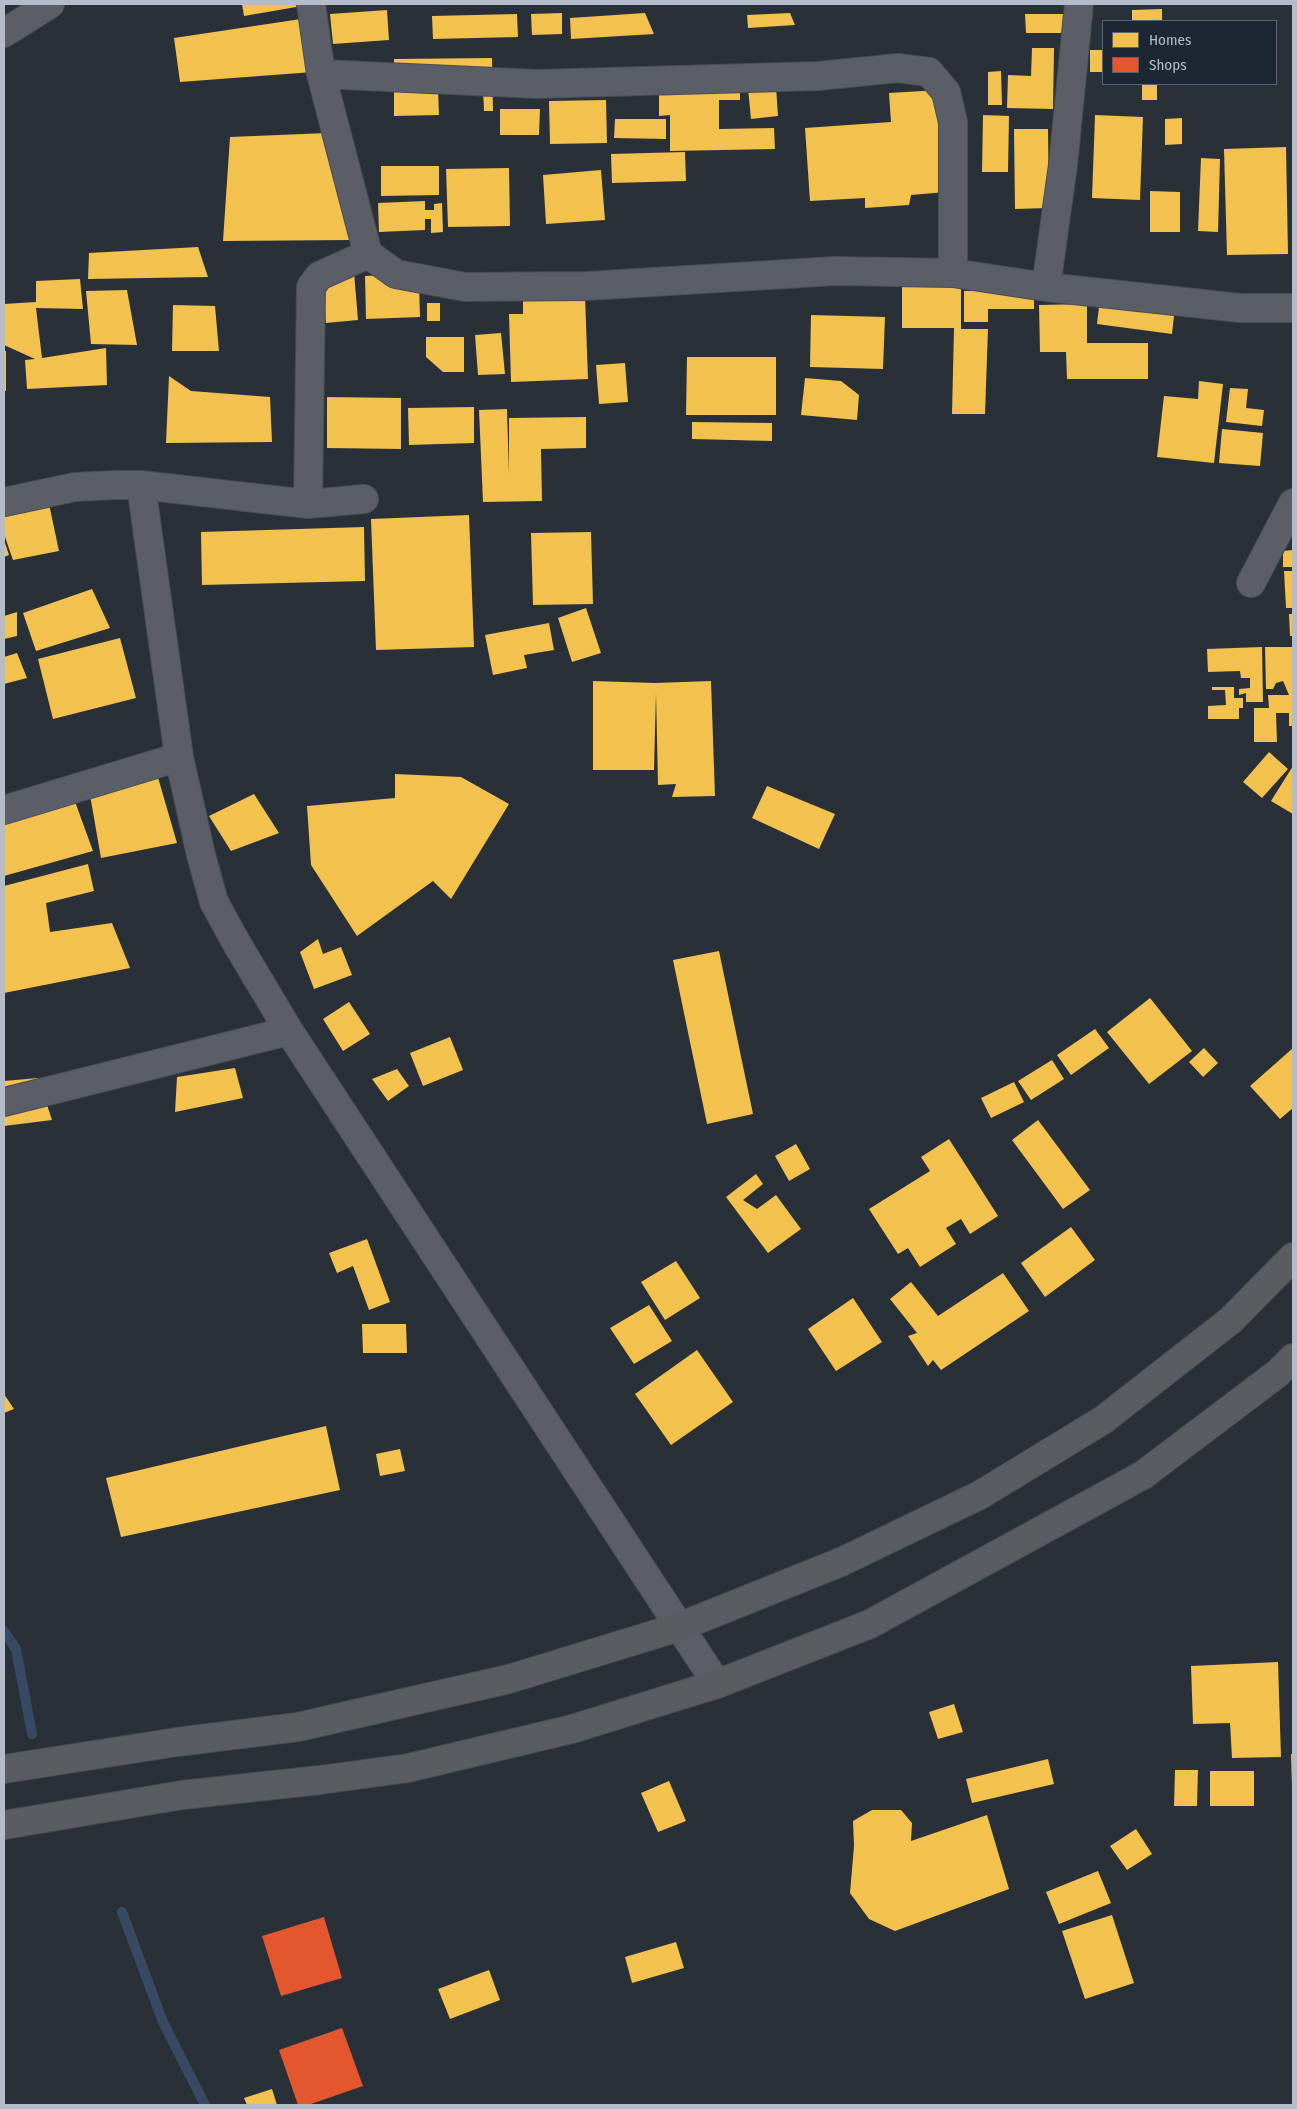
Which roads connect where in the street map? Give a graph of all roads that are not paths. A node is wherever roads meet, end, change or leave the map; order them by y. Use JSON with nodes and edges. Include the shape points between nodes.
{"nodes":[{"id":1,"x":50,"y":4,"type":"edge"},
{"id":2,"x":311,"y":4,"type":"edge"},
{"id":3,"x":1079,"y":4,"type":"edge"},
{"id":4,"x":4,"y":34,"type":"edge"},
{"id":5,"x":321,"y":74,"type":"junction"},
{"id":6,"x":368,"y":254,"type":"junction"},
{"id":7,"x":953,"y":273,"type":"junction"},
{"id":8,"x":1046,"y":287,"type":"junction"},
{"id":9,"x":1293,"y":308,"type":"edge"},
{"id":10,"x":141,"y":485,"type":"junction"},
{"id":11,"x":364,"y":499,"type":"dead end"},
{"id":12,"x":4,"y":502,"type":"edge"},
{"id":13,"x":1293,"y":503,"type":"edge"},
{"id":14,"x":308,"y":504,"type":"junction"},
{"id":15,"x":1251,"y":583,"type":"dead end"},
{"id":16,"x":179,"y":758,"type":"junction"},
{"id":17,"x":4,"y":810,"type":"edge"},
{"id":18,"x":289,"y":1031,"type":"junction"},
{"id":19,"x":4,"y":1102,"type":"edge"},
{"id":20,"x":1293,"y":1257,"type":"edge"},
{"id":21,"x":1293,"y":1358,"type":"edge"},
{"id":22,"x":679,"y":1627,"type":"junction"},
{"id":23,"x":717,"y":1684,"type":"junction"},
{"id":24,"x":4,"y":1769,"type":"edge"},
{"id":25,"x":4,"y":1825,"type":"edge"}],
"edges":[{"from":1,"to":4,"type":"street"},
{"from":2,"to":5,"type":"street"},
{"from":3,"to":8,"type":"street","via":[[1063,164]]},
{"from":5,"to":6,"type":"street"},
{"from":5,"to":7,"type":"street","via":[[537,84],[818,76],[898,68],[930,72],[946,92],[953,122]]},
{"from":6,"to":7,"type":"street","via":[[396,274],[465,288],[587,286],[835,271]]},
{"from":6,"to":14,"type":"street","via":[[319,276],[311,287]]},
{"from":7,"to":8,"type":"street"},
{"from":8,"to":9,"type":"street","via":[[1240,308]]},
{"from":10,"to":12,"type":"street","via":[[75,487]]},
{"from":10,"to":14,"type":"street"},
{"from":10,"to":16,"type":"street"},
{"from":11,"to":14,"type":"street"},
{"from":13,"to":15,"type":"street"},
{"from":16,"to":17,"type":"street"},
{"from":16,"to":18,"type":"street","via":[[200,855],[214,902]]},
{"from":18,"to":19,"type":"street"},
{"from":18,"to":22,"type":"street"},
{"from":20,"to":22,"type":"highway","via":[[1231,1320],[1103,1420],[980,1495],[841,1562]]},
{"from":21,"to":23,"type":"highway","via":[[1278,1373],[1143,1475],[870,1624]]},
{"from":22,"to":23,"type":"street"},
{"from":22,"to":24,"type":"highway","via":[[509,1679],[298,1726]]},
{"from":23,"to":25,"type":"highway","via":[[572,1729],[408,1768],[182,1795]]}]}
